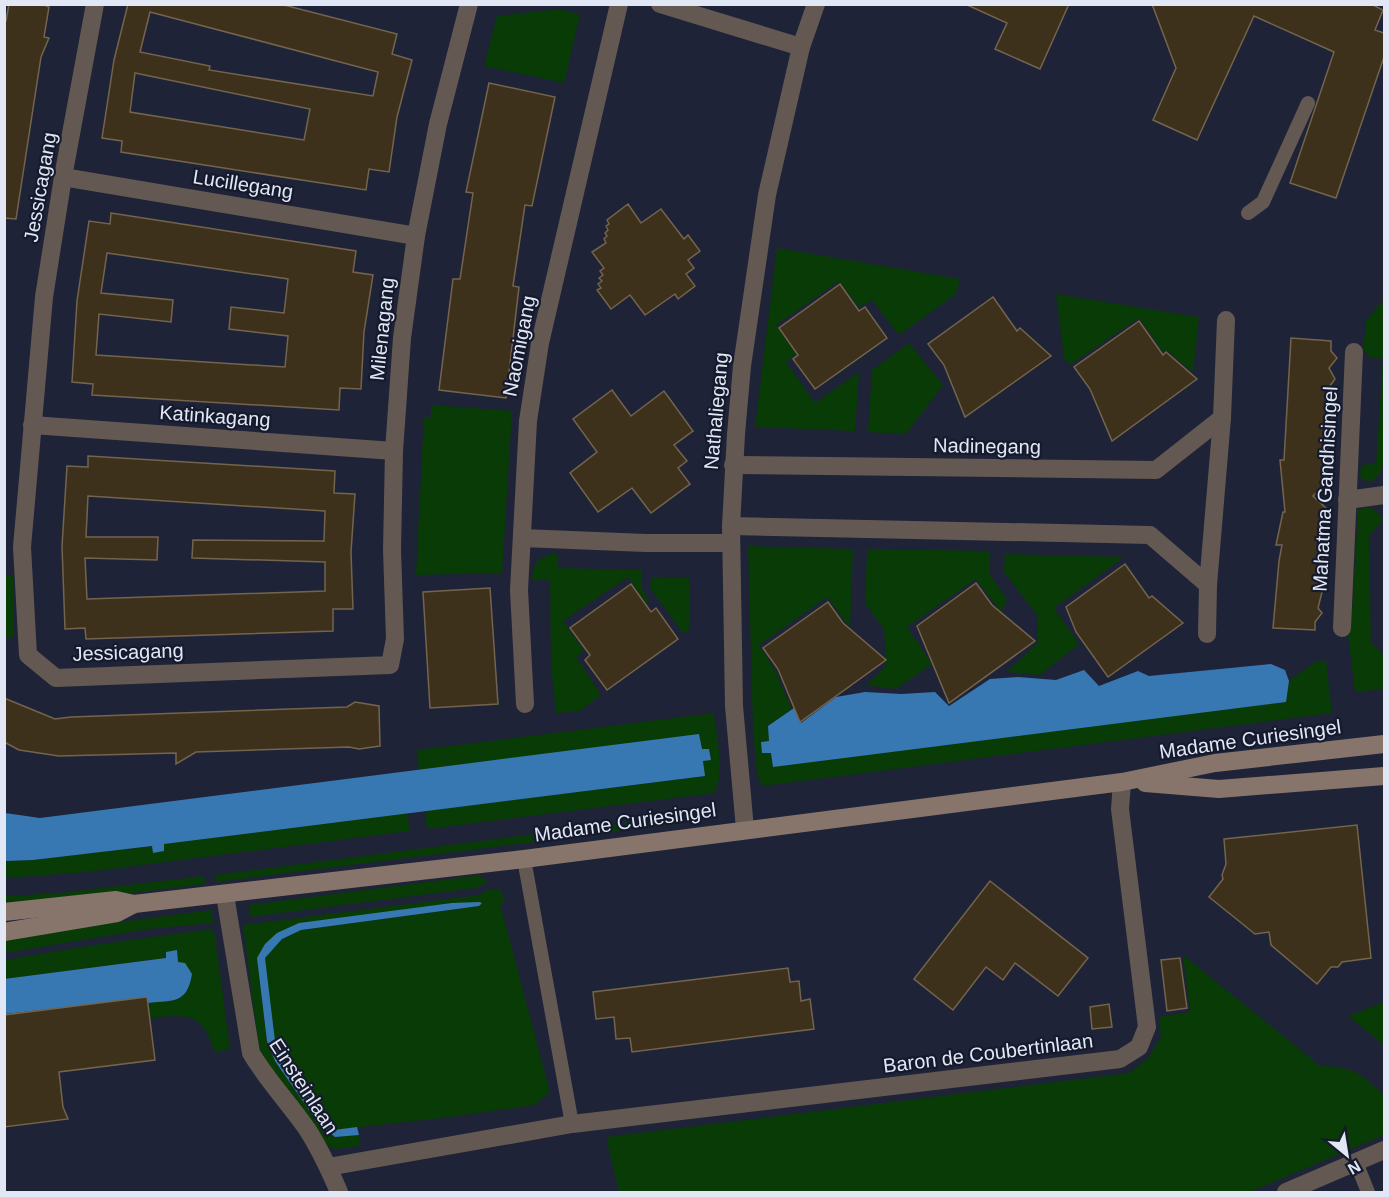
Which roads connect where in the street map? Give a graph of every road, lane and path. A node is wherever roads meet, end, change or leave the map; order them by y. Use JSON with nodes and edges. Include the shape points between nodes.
{"nodes":[{"id":1,"x":95,"y":4,"type":"edge"},
{"id":2,"x":469,"y":4,"type":"edge"},
{"id":3,"x":619,"y":4,"type":"edge"},
{"id":4,"x":660,"y":4,"type":"edge"},
{"id":5,"x":816,"y":4,"type":"edge"},
{"id":6,"x":801,"y":47,"type":"junction"},
{"id":7,"x":1308,"y":103,"type":"dead end"},
{"id":8,"x":63,"y":177,"type":"junction"},
{"id":9,"x":1248,"y":213,"type":"dead end"},
{"id":10,"x":416,"y":236,"type":"junction"},
{"id":11,"x":1226,"y":320,"type":"dead end"},
{"id":12,"x":1354,"y":352,"type":"dead end"},
{"id":13,"x":1222,"y":418,"type":"junction"},
{"id":14,"x":32,"y":425,"type":"junction"},
{"id":15,"x":394,"y":452,"type":"junction"},
{"id":16,"x":733,"y":465,"type":"junction"},
{"id":17,"x":1384,"y":495,"type":"edge"},
{"id":18,"x":1347,"y":500,"type":"junction"},
{"id":19,"x":731,"y":535,"type":"junction"},
{"id":20,"x":522,"y":538,"type":"junction"},
{"id":21,"x":1208,"y":585,"type":"junction"},
{"id":22,"x":1342,"y":628,"type":"dead end"},
{"id":23,"x":1207,"y":634,"type":"dead end"},
{"id":24,"x":390,"y":665,"type":"joint"},
{"id":25,"x":525,"y":704,"type":"dead end"},
{"id":26,"x":1384,"y":744,"type":"edge"},
{"id":27,"x":1384,"y":776,"type":"edge"},
{"id":28,"x":1122,"y":782,"type":"junction"},
{"id":29,"x":745,"y":829,"type":"junction"},
{"id":30,"x":524,"y":859,"type":"junction"},
{"id":31,"x":225,"y":895,"type":"junction"},
{"id":32,"x":134,"y":904,"type":"junction"},
{"id":33,"x":4,"y":912,"type":"edge"},
{"id":34,"x":4,"y":932,"type":"edge"},
{"id":35,"x":572,"y":1124,"type":"junction"},
{"id":36,"x":1384,"y":1150,"type":"edge"},
{"id":37,"x":1356,"y":1162,"type":"junction"},
{"id":38,"x":328,"y":1167,"type":"junction"},
{"id":39,"x":339,"y":1192,"type":"edge"},
{"id":40,"x":1286,"y":1192,"type":"edge"},
{"id":41,"x":1368,"y":1192,"type":"edge"}],
"edges":[{"from":1,"to":8,"type":"street","name":"Jessicagang"},
{"from":2,"to":10,"type":"street","name":"Milenagang","via":[[438,124]]},
{"from":3,"to":20,"type":"street","name":"Naomigang","via":[[540,344],[528,421]]},
{"from":4,"to":6,"type":"street"},
{"from":5,"to":6,"type":"street","name":"Nathaliegang"},
{"from":6,"to":16,"type":"street","name":"Nathaliegang","via":[[767,195],[742,366]]},
{"from":7,"to":9,"type":"lane","via":[[1263,202]]},
{"from":8,"to":10,"type":"street","name":"Lucillegang"},
{"from":8,"to":14,"type":"street","name":"Jessicagang","via":[[44,297]]},
{"from":10,"to":15,"type":"street","name":"Milenagang","via":[[402,338]]},
{"from":11,"to":13,"type":"street"},
{"from":12,"to":18,"type":"street","name":"Mahatma Gandhisingel"},
{"from":13,"to":16,"type":"street","name":"Nadinegang","via":[[1156,470]]},
{"from":13,"to":21,"type":"street"},
{"from":14,"to":15,"type":"street","name":"Katinkagang"},
{"from":14,"to":24,"type":"street","name":"Jessicagang","via":[[22,547],[28,655],[56,678]]},
{"from":15,"to":24,"type":"street","name":"Milenagang","via":[[394,639]]},
{"from":16,"to":19,"type":"street","name":"Nathaliegang"},
{"from":17,"to":18,"type":"street"},
{"from":18,"to":22,"type":"street","name":"Mahatma Gandhisingel"},
{"from":19,"to":20,"type":"street","via":[[646,543]]},
{"from":19,"to":21,"type":"street","via":[[1150,535]]},
{"from":19,"to":29,"type":"street","name":"Nathaliegang","via":[[734,706]]},
{"from":20,"to":25,"type":"street","name":"Naomigang","via":[[519,590]]},
{"from":21,"to":23,"type":"street"},
{"from":26,"to":28,"type":"street","name":"Madame Curiesingel","via":[[1215,763]]},
{"from":27,"to":28,"type":"street","name":"Madame Curiesingel","via":[[1219,789]]},
{"from":28,"to":29,"type":"street","name":"Madame Curiesingel"},
{"from":28,"to":35,"type":"street","name":"Baron de Coubertinlaan","via":[[1120,808],[1147,1027],[1139,1047],[1120,1059]]},
{"from":29,"to":30,"type":"street","name":"Madame Curiesingel"},
{"from":30,"to":31,"type":"street","name":"Madame Curiesingel"},
{"from":30,"to":35,"type":"lane"},
{"from":31,"to":32,"type":"street","name":"Madame Curiesingel"},
{"from":31,"to":38,"type":"street","name":"Einsteinlaan","via":[[251,1053],[306,1128]]},
{"from":32,"to":33,"type":"street","name":"Madame Curiesingel","via":[[116,900]]},
{"from":32,"to":34,"type":"street","name":"Madame Curiesingel","via":[[117,913]]},
{"from":35,"to":38,"type":"street","name":"Baron de Coubertinlaan"},
{"from":36,"to":37,"type":"street"},
{"from":37,"to":40,"type":"street"},
{"from":37,"to":41,"type":"lane"},
{"from":38,"to":39,"type":"street","name":"Einsteinlaan"}]}
